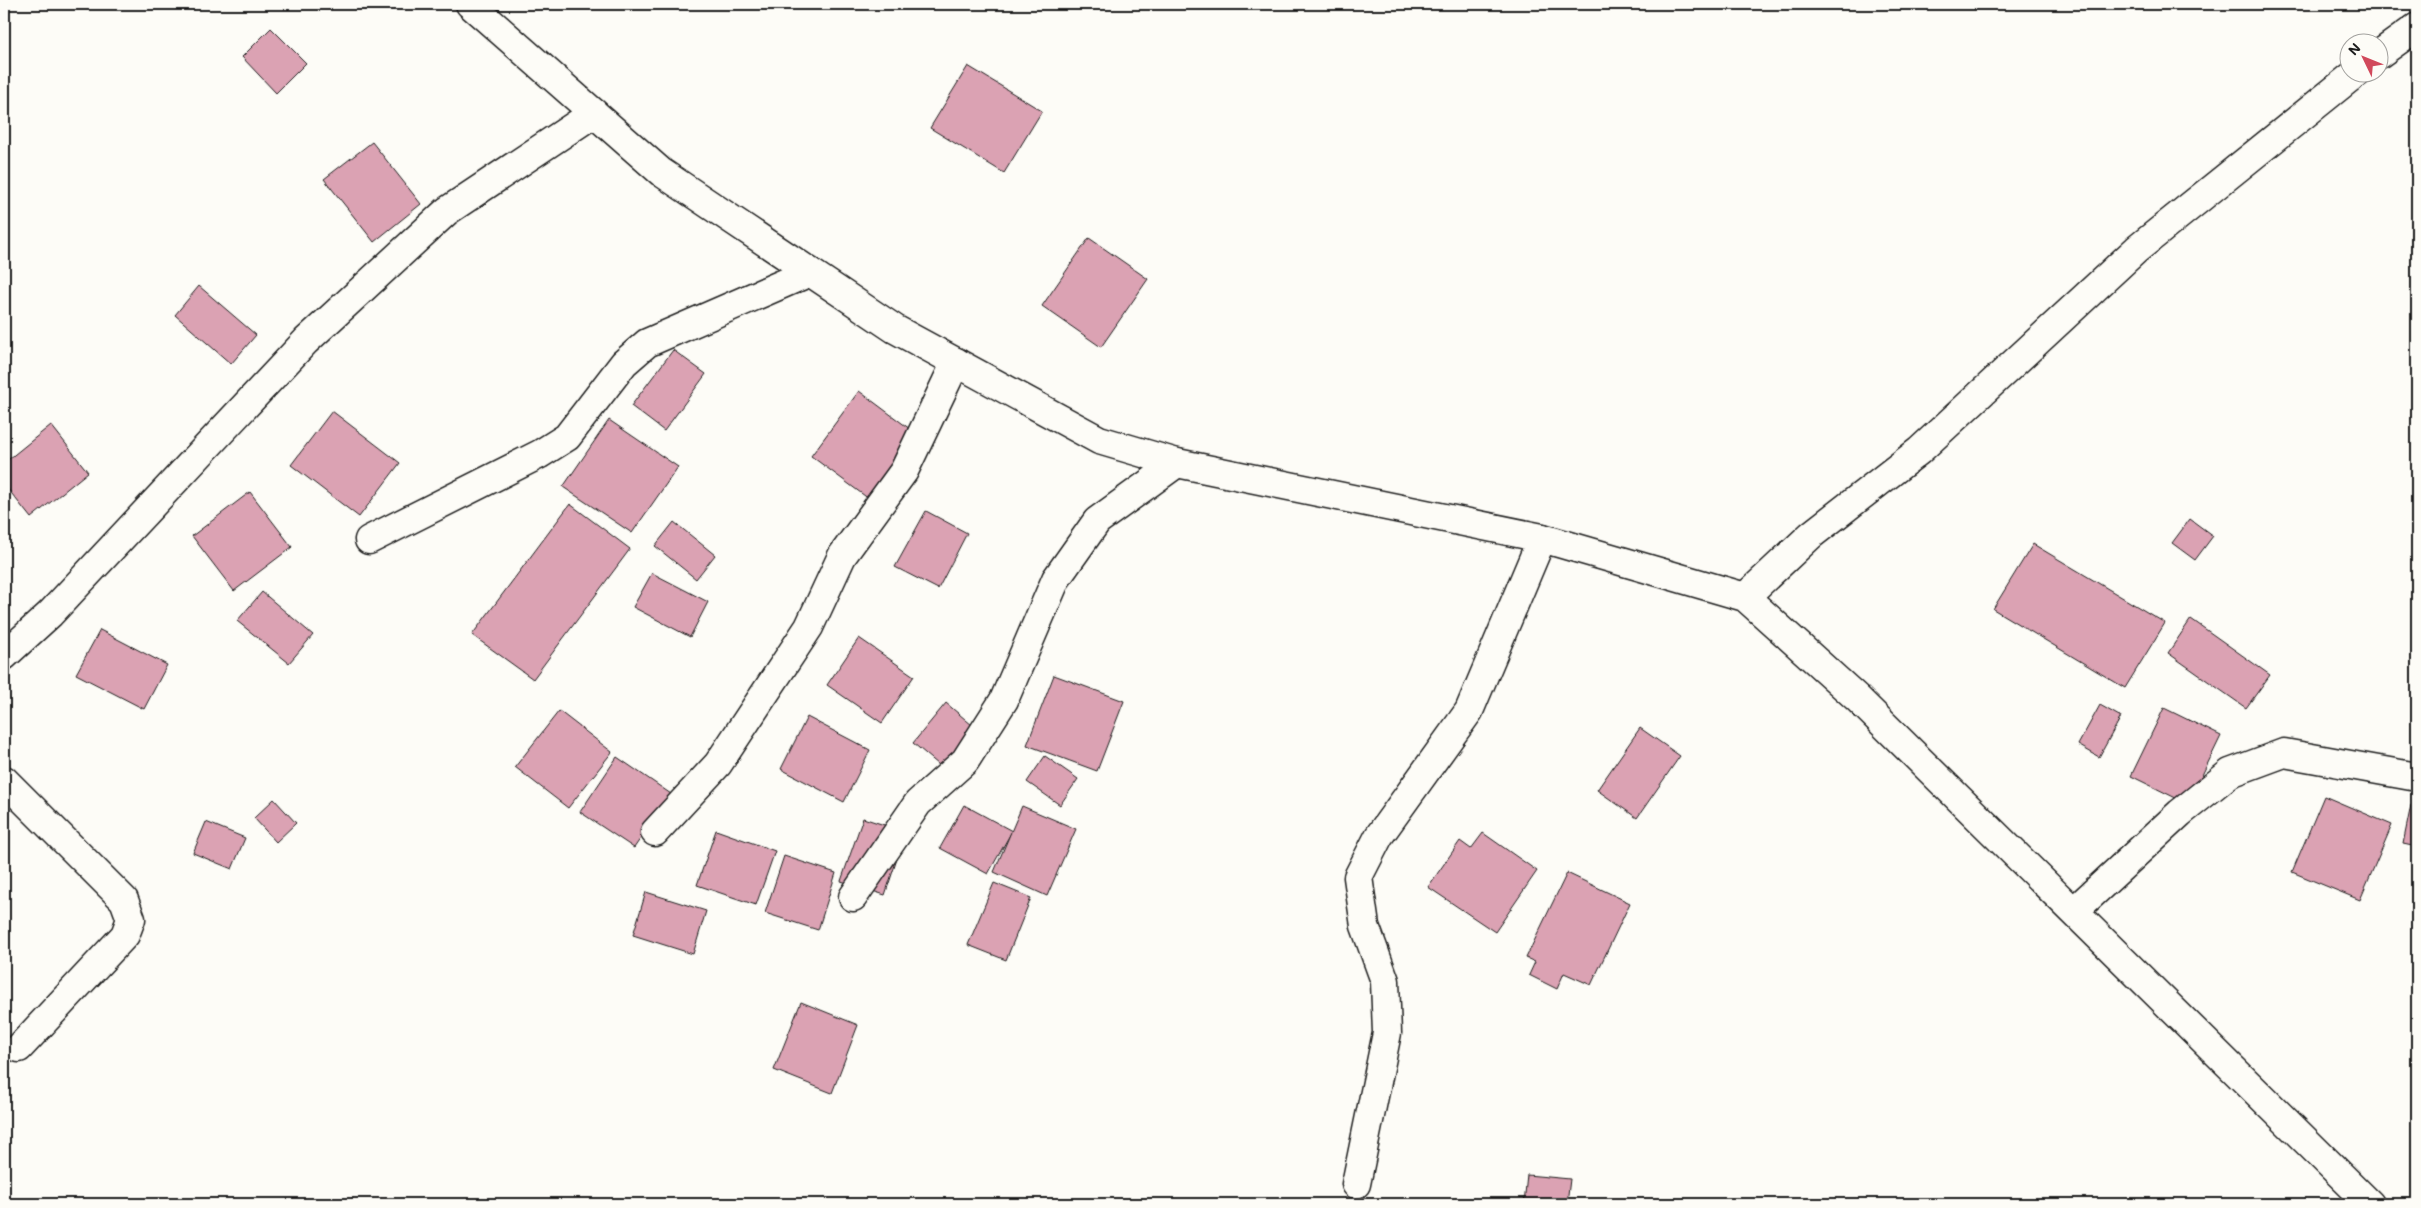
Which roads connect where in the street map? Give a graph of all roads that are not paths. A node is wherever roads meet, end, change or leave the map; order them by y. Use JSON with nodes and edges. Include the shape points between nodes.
{"nodes":[{"id":1,"x":470,"y":4,"type":"edge"},
{"id":2,"x":2417,"y":27,"type":"edge"},
{"id":3,"x":2388,"y":48,"type":"edge"},
{"id":4,"x":2344,"y":82,"type":"edge"},
{"id":5,"x":594,"y":113,"type":"junction"},
{"id":6,"x":810,"y":272,"type":"junction"},
{"id":7,"x":956,"y":362,"type":"junction"},
{"id":8,"x":1177,"y":463,"type":"junction"},
{"id":9,"x":1542,"y":538,"type":"junction"},
{"id":10,"x":369,"y":540,"type":"dead end"},
{"id":11,"x":1745,"y":597,"type":"junction"},
{"id":12,"x":4,"y":656,"type":"edge"},
{"id":13,"x":2417,"y":777,"type":"edge"},
{"id":14,"x":4,"y":780,"type":"edge"},
{"id":15,"x":655,"y":832,"type":"dead end"},
{"id":16,"x":854,"y":898,"type":"dead end"},
{"id":17,"x":2074,"y":911,"type":"junction"},
{"id":18,"x":19,"y":1048,"type":"dead end"},
{"id":19,"x":1356,"y":1184,"type":"dead end"},
{"id":20,"x":2370,"y":1204,"type":"edge"}],
"edges":[{"from":1,"to":5,"type":"street"},
{"from":2,"to":3,"type":"street"},
{"from":4,"to":11,"type":"street","via":[[2137,249],[1918,451],[1811,535]]},
{"from":5,"to":6,"type":"street","via":[[661,172]]},
{"from":5,"to":12,"type":"street","via":[[447,211],[306,341],[50,614]]},
{"from":6,"to":7,"type":"street","via":[[895,329]]},
{"from":6,"to":10,"type":"street","via":[[647,343],[624,363],[567,437],[540,454]]},
{"from":7,"to":8,"type":"street","via":[[1099,440]]},
{"from":7,"to":15,"type":"street","via":[[904,471],[842,556],[809,627],[718,764]]},
{"from":8,"to":9,"type":"street"},
{"from":8,"to":16,"type":"street","via":[[1097,521],[1056,579],[1004,700],[964,761],[918,803]]},
{"from":9,"to":11,"type":"street"},
{"from":9,"to":19,"type":"street","via":[[1469,711],[1379,836],[1358,877],[1365,926],[1385,981],[1388,1033]]},
{"from":11,"to":17,"type":"street","via":[[1857,698]]},
{"from":13,"to":17,"type":"street","via":[[2284,753],[2230,774],[2180,814]]},
{"from":14,"to":18,"type":"street","via":[[124,900],[130,919],[125,935]]},
{"from":17,"to":20,"type":"street"}]}
